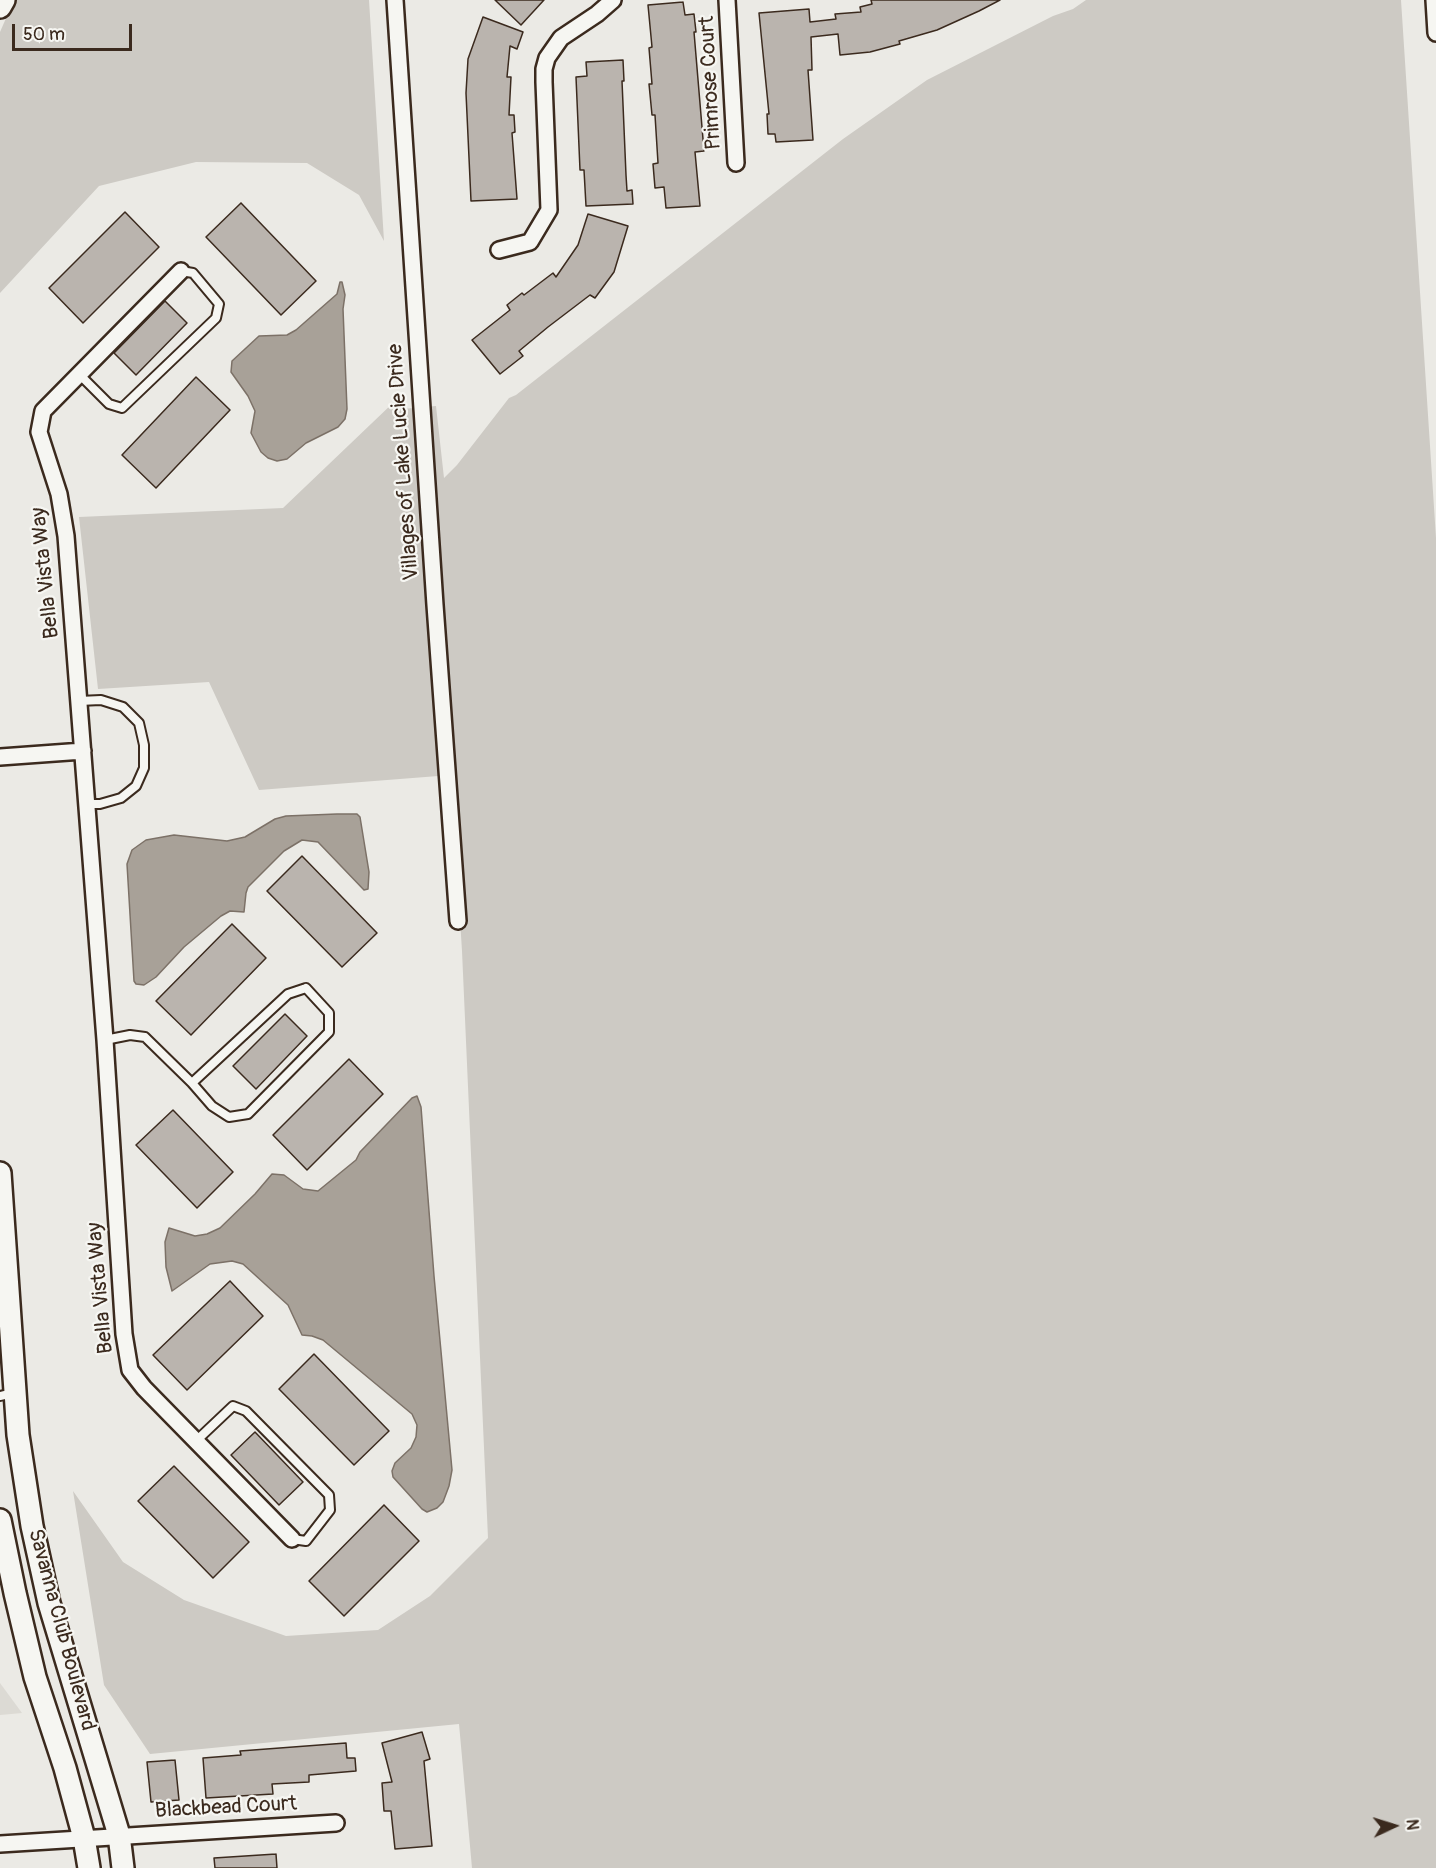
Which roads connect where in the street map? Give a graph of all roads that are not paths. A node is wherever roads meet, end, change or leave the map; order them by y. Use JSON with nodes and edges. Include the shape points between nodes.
{"nodes":[{"id":1,"x":4,"y":0,"type":"edge"},
{"id":2,"x":395,"y":0,"type":"edge"},
{"id":3,"x":613,"y":0,"type":"edge"},
{"id":4,"x":727,"y":0,"type":"edge"},
{"id":5,"x":1435,"y":0,"type":"edge"},
{"id":6,"x":0,"y":7,"type":"edge"},
{"id":7,"x":1436,"y":33,"type":"edge"},
{"id":8,"x":736,"y":163,"type":"dead end"},
{"id":9,"x":500,"y":250,"type":"dead end"},
{"id":10,"x":181,"y":271,"type":"joint"},
{"id":11,"x":79,"y":374,"type":"junction"},
{"id":12,"x":79,"y":701,"type":"junction"},
{"id":13,"x":83,"y":751,"type":"junction"},
{"id":14,"x":0,"y":757,"type":"edge"},
{"id":15,"x":87,"y":804,"type":"junction"},
{"id":16,"x":458,"y":921,"type":"dead end"},
{"id":17,"x":105,"y":1040,"type":"junction"},
{"id":18,"x":192,"y":1083,"type":"junction"},
{"id":19,"x":0,"y":1173,"type":"edge"},
{"id":20,"x":7,"y":1394,"type":"edge"},
{"id":21,"x":196,"y":1441,"type":"junction"},
{"id":22,"x":0,"y":1520,"type":"edge"},
{"id":23,"x":291,"y":1539,"type":"joint"},
{"id":24,"x":336,"y":1823,"type":"dead end"},
{"id":25,"x":119,"y":1835,"type":"junction"},
{"id":26,"x":84,"y":1838,"type":"junction"},
{"id":27,"x":0,"y":1844,"type":"edge"},
{"id":28,"x":89,"y":1868,"type":"edge"},
{"id":29,"x":123,"y":1868,"type":"edge"}],
"edges":[{"from":1,"to":6,"type":"street"},
{"from":2,"to":16,"type":"street","name":"Villages of Lake Lucie Drive"},
{"from":3,"to":9,"type":"street","via":[[561,38],[547,58],[544,82],[549,210],[530,242]]},
{"from":4,"to":8,"type":"street","name":"Primrose Court"},
{"from":5,"to":7,"type":"street"},
{"from":10,"to":11,"type":"street","name":"Bella Vista Way"},
{"from":10,"to":11,"type":"lane","via":[[193,273],[219,304],[216,318],[122,408],[109,404]]},
{"from":11,"to":12,"type":"street","name":"Bella Vista Way","via":[[43,411],[39,432],[59,494],[66,536]]},
{"from":12,"to":13,"type":"street","name":"Bella Vista Way"},
{"from":12,"to":15,"type":"lane","via":[[101,700],[123,707],[139,723],[144,745],[144,768],[136,786],[121,798]]},
{"from":13,"to":14,"type":"street"},
{"from":13,"to":15,"type":"street","name":"Bella Vista Way"},
{"from":15,"to":17,"type":"street","name":"Bella Vista Way"},
{"from":17,"to":18,"type":"lane","via":[[130,1035],[145,1037]]},
{"from":17,"to":21,"type":"street","name":"Bella Vista Way","via":[[130,1370]]},
{"from":18,"to":18,"type":"lane","via":[[212,1106],[229,1117],[249,1114],[329,1032],[329,1013],[306,988],[288,994]]},
{"from":19,"to":20,"type":"street","name":"Savanna Club Boulevard"},
{"from":20,"to":25,"type":"street","name":"Savanna Club Boulevard","via":[[49,1603]]},
{"from":21,"to":23,"type":"street","name":"Bella Vista Way"},
{"from":21,"to":23,"type":"lane","via":[[232,1406],[246,1411],[329,1495],[330,1510],[306,1541]]},
{"from":22,"to":26,"type":"street","name":"Savanna Club Boulevard","via":[[35,1677]]},
{"from":24,"to":25,"type":"street","name":"Blackbead Court"},
{"from":25,"to":26,"type":"street","name":"Blackbead Court"},
{"from":25,"to":29,"type":"street","name":"Savanna Club Boulevard"},
{"from":26,"to":27,"type":"street","name":"Blackbead Court"},
{"from":26,"to":28,"type":"street","name":"Savanna Club Boulevard"}]}
